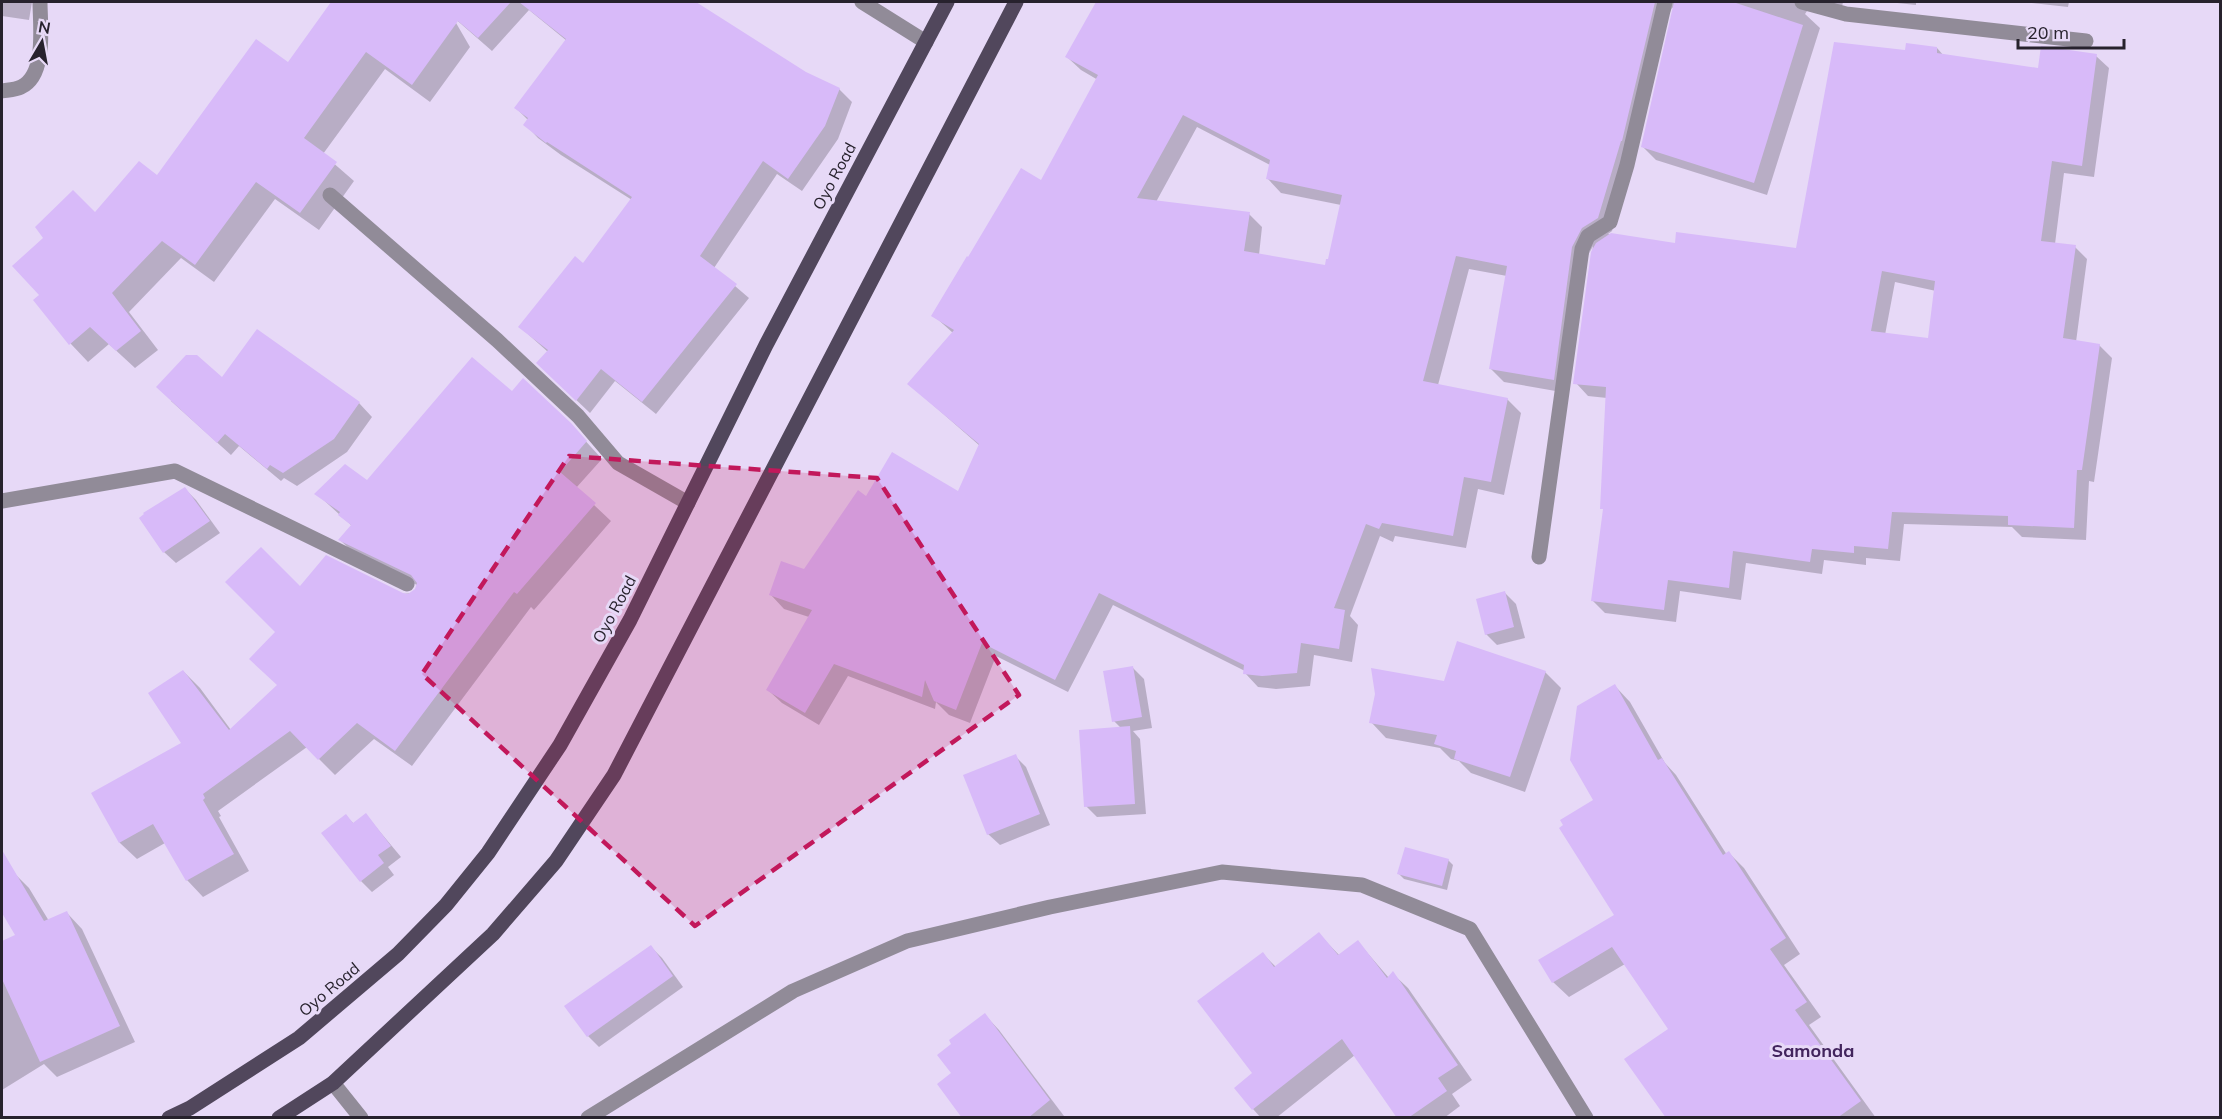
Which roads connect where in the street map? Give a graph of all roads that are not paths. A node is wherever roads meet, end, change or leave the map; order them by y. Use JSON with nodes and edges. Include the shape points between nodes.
{"nodes":[{"id":1,"x":40,"y":2,"type":"edge"},
{"id":2,"x":862,"y":2,"type":"edge"},
{"id":3,"x":947,"y":2,"type":"edge"},
{"id":4,"x":1016,"y":2,"type":"edge"},
{"id":5,"x":1665,"y":2,"type":"edge"},
{"id":6,"x":1802,"y":2,"type":"edge"},
{"id":7,"x":2086,"y":41,"type":"dead end"},
{"id":8,"x":926,"y":42,"type":"junction"},
{"id":9,"x":2,"y":92,"type":"edge"},
{"id":10,"x":330,"y":195,"type":"dead end"},
{"id":11,"x":2,"y":501,"type":"edge"},
{"id":12,"x":688,"y":503,"type":"junction"},
{"id":13,"x":1539,"y":557,"type":"dead end"},
{"id":14,"x":407,"y":584,"type":"dead end"},
{"id":15,"x":333,"y":1083,"type":"junction"},
{"id":16,"x":1583,"y":1116,"type":"edge"},
{"id":17,"x":169,"y":1118,"type":"edge"},
{"id":18,"x":279,"y":1118,"type":"edge"},
{"id":19,"x":361,"y":1118,"type":"edge"},
{"id":20,"x":588,"y":1118,"type":"edge"}],
"edges":[{"from":1,"to":9,"type":"street","via":[[40,53],[34,73],[21,87]]},
{"from":2,"to":8,"type":"street"},
{"from":3,"to":8,"type":"main road","name":"Oyo Road"},
{"from":4,"to":15,"type":"main road","via":[[614,775],[556,861],[492,934]]},
{"from":5,"to":13,"type":"street","via":[[1610,222],[1588,236],[1582,249]]},
{"from":6,"to":7,"type":"street","via":[[1846,14]]},
{"from":8,"to":12,"type":"main road","name":"Oyo Road","via":[[766,345]]},
{"from":10,"to":12,"type":"street","via":[[522,363],[578,416],[618,464]]},
{"from":11,"to":14,"type":"street","via":[[175,471]]},
{"from":12,"to":17,"type":"main road","name":"Oyo Road","via":[[630,620],[560,745],[488,853],[446,905],[398,954],[299,1038]]},
{"from":15,"to":18,"type":"main road"},
{"from":15,"to":19,"type":"street"},
{"from":16,"to":20,"type":"street","via":[[1470,929],[1362,885],[1222,872],[907,941],[793,991]]}]}
